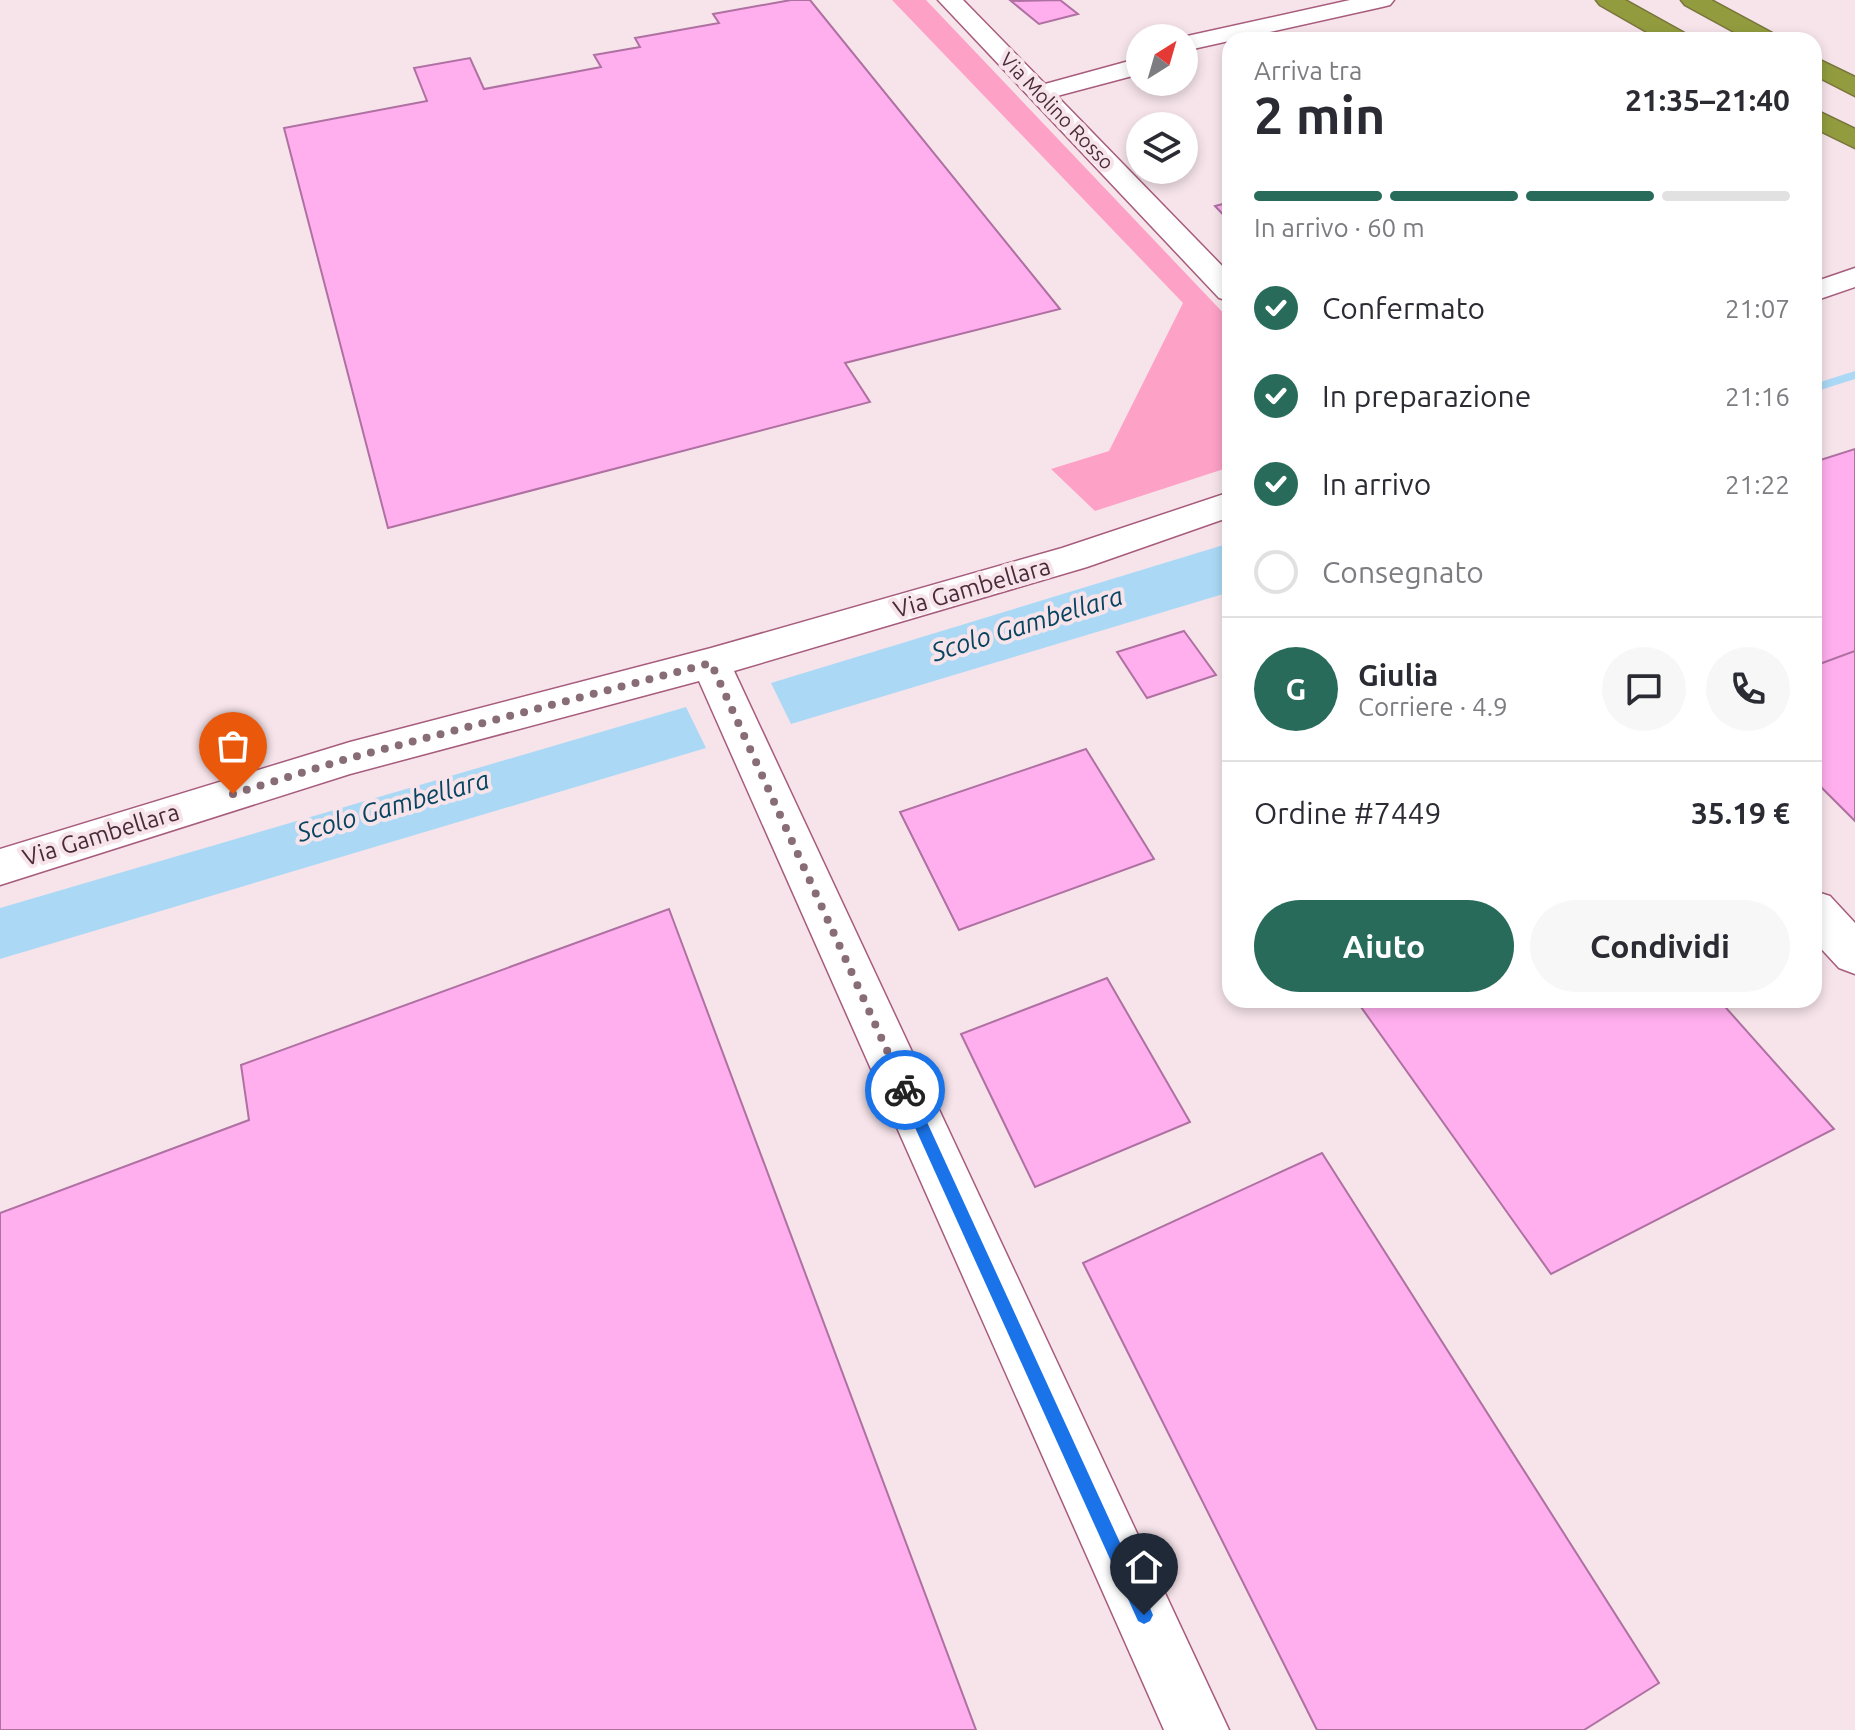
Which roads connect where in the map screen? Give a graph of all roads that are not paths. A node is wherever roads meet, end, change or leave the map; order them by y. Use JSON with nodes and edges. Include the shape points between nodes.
{"nodes":[{"id":1,"x":950,"y":0,"type":"edge"},
{"id":2,"x":1382,"y":0,"type":"edge"},
{"id":3,"x":1608,"y":0,"type":"edge"},
{"id":4,"x":1693,"y":0,"type":"edge"},
{"id":5,"x":1238,"y":32,"type":"edge"},
{"id":6,"x":1665,"y":32,"type":"edge"},
{"id":7,"x":1752,"y":32,"type":"edge"},
{"id":8,"x":1222,"y":36,"type":"edge"},
{"id":9,"x":1198,"y":41,"type":"edge"},
{"id":10,"x":1822,"y":69,"type":"edge"},
{"id":11,"x":1126,"y":70,"type":"edge"},
{"id":12,"x":1855,"y":88,"type":"edge"},
{"id":13,"x":1040,"y":93,"type":"junction"},
{"id":14,"x":1822,"y":121,"type":"edge"},
{"id":15,"x":1855,"y":140,"type":"edge"},
{"id":16,"x":1855,"y":277,"type":"edge"},
{"id":17,"x":1222,"y":284,"type":"edge"},
{"id":18,"x":1822,"y":289,"type":"edge"},
{"id":19,"x":1222,"y":507,"type":"edge"},
{"id":20,"x":711,"y":663,"type":"junction"},
{"id":21,"x":0,"y":867,"type":"edge"},
{"id":22,"x":1822,"y":919,"type":"edge"},
{"id":23,"x":1855,"y":954,"type":"edge"},
{"id":24,"x":1197,"y":1730,"type":"edge"}],
"edges":[{"from":1,"to":13,"type":"street","name":"Via Molino Rosso"},
{"from":2,"to":5,"type":"street"},
{"from":3,"to":6,"type":"highway"},
{"from":4,"to":7,"type":"highway"},
{"from":8,"to":9,"type":"street"},
{"from":10,"to":12,"type":"highway"},
{"from":11,"to":13,"type":"street"},
{"from":13,"to":17,"type":"street","name":"Via Molino Rosso"},
{"from":14,"to":15,"type":"highway"},
{"from":16,"to":18,"type":"street"},
{"from":19,"to":20,"type":"street","name":"Via Gambellara","via":[[1074,558]]},
{"from":20,"to":21,"type":"street","name":"Via Gambellara","via":[[350,758]]},
{"from":20,"to":24,"type":"street"},
{"from":22,"to":23,"type":"street"}]}
